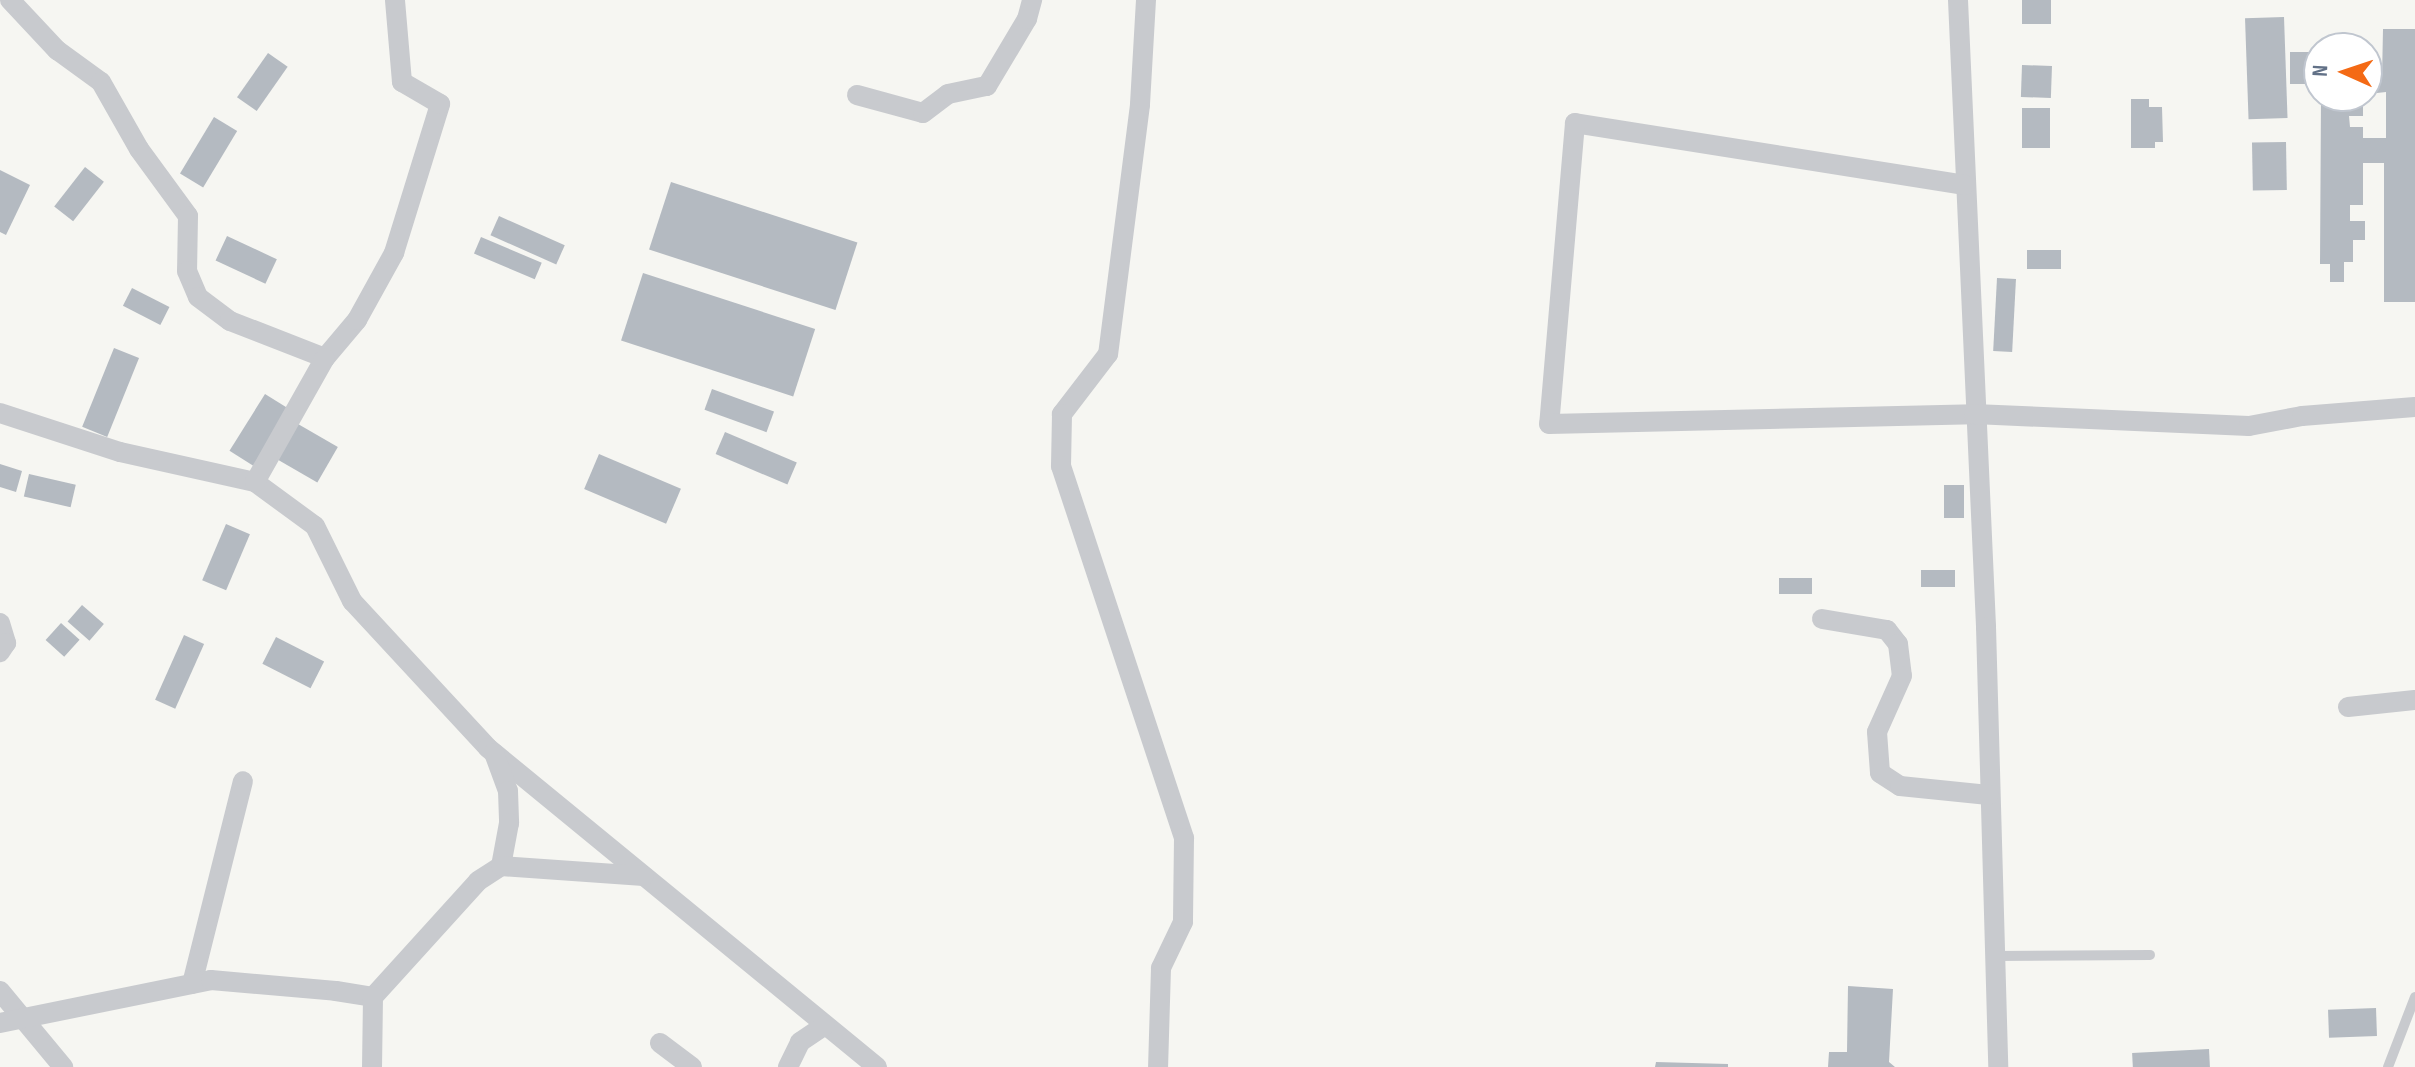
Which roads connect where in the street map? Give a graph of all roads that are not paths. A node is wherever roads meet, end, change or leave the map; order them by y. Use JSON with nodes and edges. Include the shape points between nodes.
{"nodes":[{"id":1,"x":10,"y":0,"type":"edge"},
{"id":2,"x":395,"y":0,"type":"edge"},
{"id":3,"x":1032,"y":0,"type":"edge"},
{"id":4,"x":1146,"y":0,"type":"edge"},
{"id":5,"x":1958,"y":0,"type":"edge"},
{"id":6,"x":857,"y":95,"type":"dead end"},
{"id":7,"x":1965,"y":185,"type":"junction"},
{"id":8,"x":325,"y":358,"type":"junction"},
{"id":9,"x":2415,"y":407,"type":"edge"},
{"id":10,"x":0,"y":413,"type":"edge"},
{"id":11,"x":1974,"y":414,"type":"junction"},
{"id":12,"x":255,"y":482,"type":"junction"},
{"id":13,"x":1822,"y":619,"type":"dead end"},
{"id":14,"x":0,"y":623,"type":"edge"},
{"id":15,"x":0,"y":652,"type":"edge"},
{"id":16,"x":2415,"y":700,"type":"edge"},
{"id":17,"x":2348,"y":707,"type":"dead end"},
{"id":18,"x":494,"y":753,"type":"junction"},
{"id":19,"x":243,"y":781,"type":"dead end"},
{"id":20,"x":1989,"y":795,"type":"junction"},
{"id":21,"x":501,"y":866,"type":"junction"},
{"id":22,"x":644,"y":876,"type":"junction"},
{"id":23,"x":2150,"y":955,"type":"dead end"},
{"id":24,"x":1994,"y":956,"type":"junction"},
{"id":25,"x":192,"y":984,"type":"junction"},
{"id":26,"x":0,"y":991,"type":"edge"},
{"id":27,"x":373,"y":997,"type":"junction"},
{"id":28,"x":2415,"y":997,"type":"edge"},
{"id":29,"x":20,"y":1015,"type":"junction"},
{"id":30,"x":0,"y":1023,"type":"edge"},
{"id":31,"x":825,"y":1025,"type":"junction"},
{"id":32,"x":660,"y":1043,"type":"dead end"},
{"id":33,"x":63,"y":1067,"type":"edge"},
{"id":34,"x":372,"y":1067,"type":"edge"},
{"id":35,"x":692,"y":1067,"type":"edge"},
{"id":36,"x":788,"y":1067,"type":"edge"},
{"id":37,"x":877,"y":1067,"type":"edge"},
{"id":38,"x":1158,"y":1067,"type":"edge"},
{"id":39,"x":1998,"y":1067,"type":"edge"},
{"id":40,"x":2388,"y":1067,"type":"edge"}],
"edges":[{"from":1,"to":8,"type":"street","via":[[57,50],[101,82],[139,149],[188,216],[187,271],[198,297],[230,321]]},
{"from":2,"to":8,"type":"street","via":[[402,82],[440,104],[394,253],[357,320]]},
{"from":3,"to":6,"type":"street","via":[[1027,19],[987,86],[948,94],[923,113]]},
{"from":4,"to":38,"type":"street","via":[[1140,105],[1108,354],[1062,414],[1061,466],[1184,838],[1183,922],[1161,968]]},
{"from":5,"to":7,"type":"street"},
{"from":7,"to":11,"type":"street"},
{"from":7,"to":11,"type":"street","via":[[1575,123],[1549,424]]},
{"from":8,"to":12,"type":"street"},
{"from":9,"to":11,"type":"street","via":[[2249,426]]},
{"from":10,"to":12,"type":"street","via":[[120,452]]},
{"from":11,"to":20,"type":"street"},
{"from":12,"to":18,"type":"street","via":[[315,526],[352,601]]},
{"from":13,"to":20,"type":"street","via":[[1887,630],[1898,644],[1902,676],[1877,732],[1880,773],[1900,786]]},
{"from":14,"to":15,"type":"street","via":[[6,643]]},
{"from":16,"to":17,"type":"street"},
{"from":18,"to":21,"type":"street","via":[[508,791]]},
{"from":18,"to":22,"type":"street"},
{"from":19,"to":25,"type":"street"},
{"from":20,"to":24,"type":"street"},
{"from":21,"to":22,"type":"street"},
{"from":21,"to":27,"type":"street","via":[[478,881]]},
{"from":22,"to":31,"type":"street"},
{"from":23,"to":24,"type":"lane"},
{"from":24,"to":39,"type":"street"},
{"from":25,"to":27,"type":"street","via":[[211,980]]},
{"from":25,"to":29,"type":"street"},
{"from":26,"to":29,"type":"street"},
{"from":27,"to":34,"type":"street"},
{"from":28,"to":40,"type":"lane"},
{"from":29,"to":30,"type":"street"},
{"from":29,"to":33,"type":"street"},
{"from":31,"to":36,"type":"street","via":[[800,1042]]},
{"from":31,"to":37,"type":"street"},
{"from":32,"to":35,"type":"street"}]}
